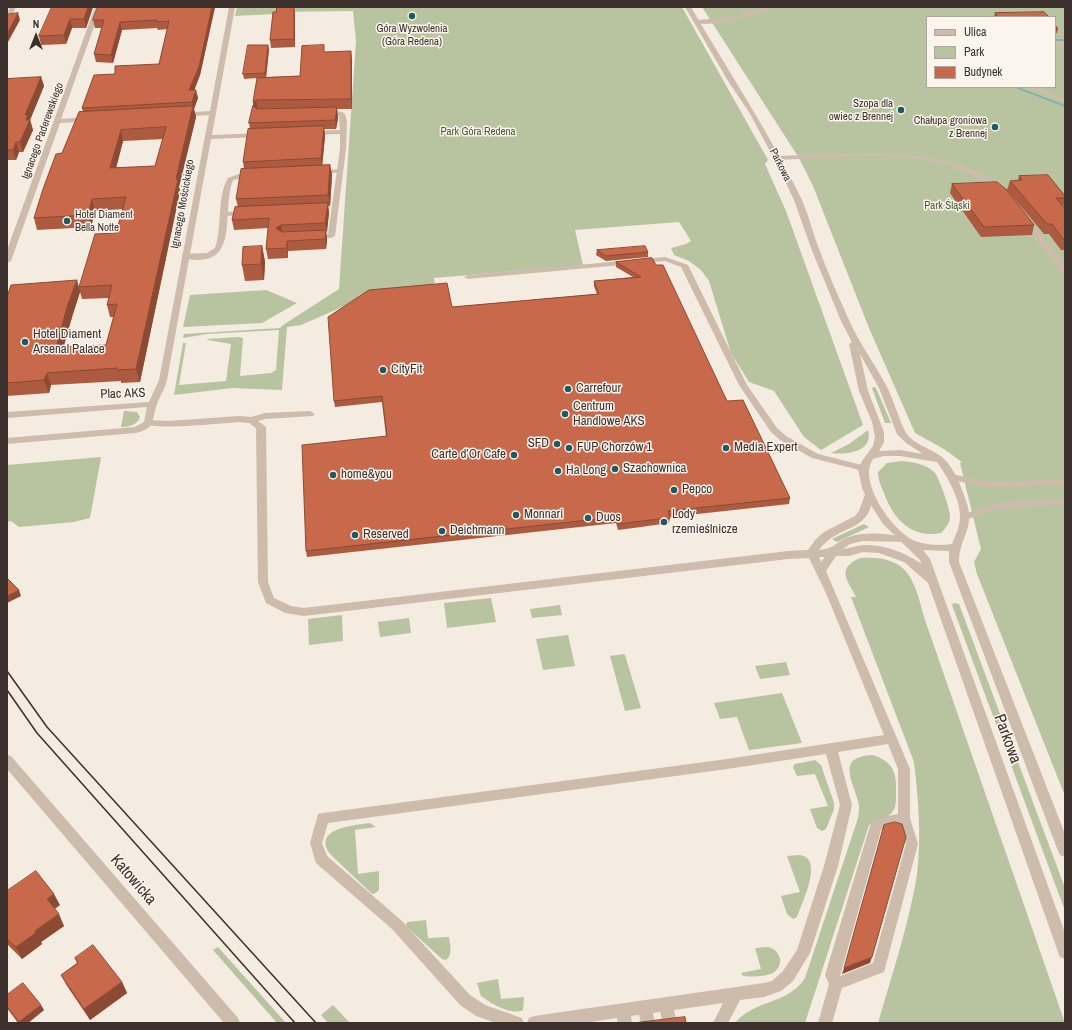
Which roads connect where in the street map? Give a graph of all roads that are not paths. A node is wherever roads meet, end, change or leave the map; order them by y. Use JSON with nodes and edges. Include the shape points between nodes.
{"nodes":[{"id":1,"x":13,"y":7,"type":"edge"},
{"id":2,"x":98,"y":7,"type":"edge"},
{"id":3,"x":232,"y":7,"type":"edge"},
{"id":4,"x":688,"y":7,"type":"edge"},
{"id":5,"x":769,"y":7,"type":"edge"},
{"id":6,"x":7,"y":19,"type":"edge"},
{"id":7,"x":697,"y":22,"type":"junction"},
{"id":8,"x":1032,"y":88,"type":"edge"},
{"id":9,"x":1065,"y":101,"type":"edge"},
{"id":10,"x":211,"y":113,"type":"junction"},
{"id":11,"x":314,"y":113,"type":"edge"},
{"id":12,"x":172,"y":115,"type":"edge"},
{"id":13,"x":96,"y":119,"type":"edge"},
{"id":14,"x":57,"y":121,"type":"junction"},
{"id":15,"x":343,"y":132,"type":"junction"},
{"id":16,"x":304,"y":133,"type":"edge"},
{"id":17,"x":272,"y":134,"type":"edge"},
{"id":18,"x":207,"y":137,"type":"junction"},
{"id":19,"x":922,"y":154,"type":"dead end"},
{"id":20,"x":899,"y":155,"type":"junction"},
{"id":21,"x":777,"y":158,"type":"junction"},
{"id":22,"x":340,"y":171,"type":"junction"},
{"id":23,"x":307,"y":173,"type":"edge"},
{"id":24,"x":262,"y":175,"type":"edge"},
{"id":25,"x":1006,"y":194,"type":"edge"},
{"id":26,"x":256,"y":212,"type":"edge"},
{"id":27,"x":224,"y":214,"type":"junction"},
{"id":28,"x":1021,"y":214,"type":"edge"},
{"id":29,"x":304,"y":238,"type":"edge"},
{"id":30,"x":185,"y":256,"type":"junction"},
{"id":31,"x":7,"y":261,"type":"edge"},
{"id":32,"x":1065,"y":271,"type":"edge"},
{"id":33,"x":468,"y":277,"type":"dead end"},
{"id":34,"x":850,"y":333,"type":"junction"},
{"id":35,"x":152,"y":404,"type":"junction"},
{"id":36,"x":310,"y":414,"type":"dead end"},
{"id":37,"x":7,"y":415,"type":"edge"},
{"id":38,"x":252,"y":420,"type":"junction"},
{"id":39,"x":148,"y":423,"type":"junction"},
{"id":40,"x":7,"y":441,"type":"edge"},
{"id":41,"x":870,"y":457,"type":"junction"},
{"id":42,"x":940,"y":460,"type":"junction"},
{"id":43,"x":863,"y":468,"type":"junction"},
{"id":44,"x":952,"y":477,"type":"junction"},
{"id":45,"x":1065,"y":482,"type":"edge"},
{"id":46,"x":869,"y":494,"type":"junction"},
{"id":47,"x":1065,"y":501,"type":"edge"},
{"id":48,"x":965,"y":517,"type":"junction"},
{"id":49,"x":907,"y":541,"type":"junction"},
{"id":50,"x":955,"y":547,"type":"junction"},
{"id":51,"x":835,"y":552,"type":"junction"},
{"id":52,"x":812,"y":553,"type":"junction"},
{"id":53,"x":821,"y":571,"type":"junction"},
{"id":54,"x":931,"y":579,"type":"junction"},
{"id":55,"x":892,"y":739,"type":"junction"},
{"id":56,"x":831,"y":749,"type":"junction"},
{"id":57,"x":7,"y":760,"type":"edge"},
{"id":58,"x":904,"y":818,"type":"junction"},
{"id":59,"x":1065,"y":851,"type":"edge"},
{"id":60,"x":1065,"y":952,"type":"edge"},
{"id":61,"x":836,"y":984,"type":"junction"},
{"id":62,"x":736,"y":994,"type":"junction"},
{"id":63,"x":666,"y":1006,"type":"junction"},
{"id":64,"x":645,"y":1008,"type":"junction"},
{"id":65,"x":624,"y":1017,"type":"edge"},
{"id":66,"x":589,"y":1019,"type":"edge"},
{"id":67,"x":567,"y":1021,"type":"edge"},
{"id":68,"x":541,"y":1022,"type":"edge"},
{"id":69,"x":233,"y":1023,"type":"edge"},
{"id":70,"x":517,"y":1023,"type":"edge"},
{"id":71,"x":648,"y":1023,"type":"edge"},
{"id":72,"x":670,"y":1023,"type":"edge"},
{"id":73,"x":720,"y":1023,"type":"edge"},
{"id":74,"x":825,"y":1023,"type":"edge"}],
"edges":[{"from":1,"to":6,"type":"street"},
{"from":2,"to":14,"type":"street","name":"Ignacego Paderewskiego"},
{"from":3,"to":10,"type":"street","name":"Ignacego Mościckiego"},
{"from":4,"to":7,"type":"street","name":"Parkowa"},
{"from":5,"to":7,"type":"street","via":[[746,16]]},
{"from":7,"to":21,"type":"street","name":"Parkowa"},
{"from":8,"to":9,"type":"street"},
{"from":10,"to":12,"type":"street"},
{"from":10,"to":18,"type":"street","name":"Ignacego Mościckiego"},
{"from":11,"to":15,"type":"street","via":[[339,112],[344,121]]},
{"from":13,"to":14,"type":"street"},
{"from":14,"to":31,"type":"street","name":"Ignacego Paderewskiego"},
{"from":15,"to":16,"type":"street"},
{"from":15,"to":22,"type":"street"},
{"from":17,"to":18,"type":"street"},
{"from":18,"to":30,"type":"street","name":"Ignacego Mościckiego"},
{"from":19,"to":20,"type":"street"},
{"from":20,"to":21,"type":"street"},
{"from":20,"to":25,"type":"street","via":[[956,166],[981,177]]},
{"from":21,"to":34,"type":"street","name":"Parkowa","via":[[798,200],[832,293]]},
{"from":22,"to":23,"type":"street"},
{"from":22,"to":29,"type":"street","via":[[331,209],[331,236]]},
{"from":24,"to":27,"type":"street","via":[[230,179],[225,193]]},
{"from":26,"to":27,"type":"street"},
{"from":27,"to":30,"type":"street","via":[[220,246],[217,250],[210,254]]},
{"from":28,"to":32,"type":"street"},
{"from":30,"to":35,"type":"street","name":"Ignacego Mościckiego","via":[[163,380]]},
{"from":33,"to":43,"type":"street","via":[[665,259],[684,265],[743,385],[774,430],[814,456]]},
{"from":34,"to":41,"type":"street","name":"Parkowa","via":[[865,396],[880,437]]},
{"from":34,"to":42,"type":"street","name":"Parkowa","via":[[883,388],[902,434]]},
{"from":35,"to":37,"type":"street","name":"Plac AKS"},
{"from":35,"to":39,"type":"street","name":"Plac AKS"},
{"from":36,"to":38,"type":"street","via":[[265,416]]},
{"from":38,"to":39,"type":"street"},
{"from":38,"to":52,"type":"street","via":[[261,427],[263,582],[270,600],[289,610],[307,611]]},
{"from":39,"to":40,"type":"street","via":[[136,430]]},
{"from":41,"to":42,"type":"street","via":[[880,453],[897,453]]},
{"from":41,"to":43,"type":"street"},
{"from":42,"to":44,"type":"street"},
{"from":43,"to":46,"type":"street"},
{"from":44,"to":45,"type":"street","via":[[987,485]]},
{"from":44,"to":48,"type":"street"},
{"from":46,"to":49,"type":"street","via":[[889,525]]},
{"from":46,"to":52,"type":"street","via":[[858,519],[820,540]]},
{"from":47,"to":48,"type":"street","via":[[996,506]]},
{"from":48,"to":50,"type":"street","via":[[963,530]]},
{"from":49,"to":50,"type":"street","via":[[939,549]]},
{"from":49,"to":51,"type":"street","via":[[878,537],[856,539],[840,546]]},
{"from":49,"to":54,"type":"street","name":"Parkowa","via":[[925,559]]},
{"from":50,"to":59,"type":"street","name":"Parkowa","via":[[955,566]]},
{"from":51,"to":52,"type":"street"},
{"from":51,"to":53,"type":"street"},
{"from":51,"to":54,"type":"street","via":[[863,548],[887,550],[908,559]]},
{"from":52,"to":53,"type":"street"},
{"from":53,"to":55,"type":"street"},
{"from":54,"to":60,"type":"street","name":"Parkowa"},
{"from":55,"to":56,"type":"street"},
{"from":55,"to":58,"type":"street","via":[[904,769]]},
{"from":56,"to":62,"type":"street","via":[[846,805],[831,866],[803,953],[788,976],[776,986]]},
{"from":56,"to":70,"type":"street","via":[[323,818],[316,843],[321,859],[398,925],[465,1000],[480,1011]]},
{"from":57,"to":69,"type":"street","name":"Katowicka"},
{"from":58,"to":61,"type":"street","via":[[876,826],[832,975]]},
{"from":58,"to":61,"type":"street","via":[[912,844],[879,967]]},
{"from":61,"to":74,"type":"street"},
{"from":62,"to":63,"type":"street"},
{"from":62,"to":73,"type":"street"},
{"from":63,"to":64,"type":"street"},
{"from":63,"to":72,"type":"street"},
{"from":64,"to":65,"type":"street"},
{"from":64,"to":71,"type":"street"},
{"from":65,"to":66,"type":"street"},
{"from":66,"to":67,"type":"street"},
{"from":67,"to":68,"type":"street"}]}
